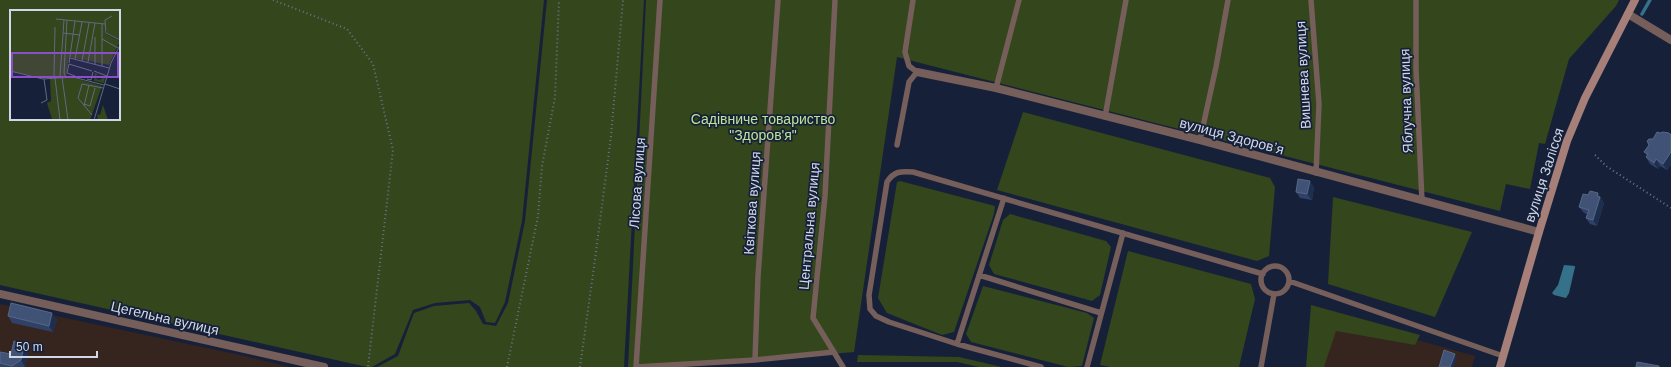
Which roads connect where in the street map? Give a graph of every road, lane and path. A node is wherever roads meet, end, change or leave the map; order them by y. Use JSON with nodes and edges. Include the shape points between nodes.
{"nodes":[{"id":1,"x":273,"y":0,"type":"edge"},
{"id":2,"x":559,"y":0,"type":"edge"},
{"id":3,"x":623,"y":0,"type":"edge"},
{"id":4,"x":660,"y":0,"type":"edge"},
{"id":5,"x":778,"y":0,"type":"edge"},
{"id":6,"x":835,"y":0,"type":"edge"},
{"id":7,"x":913,"y":0,"type":"edge"},
{"id":8,"x":1019,"y":0,"type":"edge"},
{"id":9,"x":1126,"y":0,"type":"edge"},
{"id":10,"x":1228,"y":0,"type":"edge"},
{"id":11,"x":1311,"y":0,"type":"edge"},
{"id":12,"x":1416,"y":0,"type":"edge"},
{"id":13,"x":1635,"y":0,"type":"edge"},
{"id":14,"x":1628,"y":14,"type":"junction"},
{"id":15,"x":1671,"y":40,"type":"edge"},
{"id":16,"x":917,"y":72,"type":"junction"},
{"id":17,"x":996,"y":88,"type":"junction"},
{"id":18,"x":1105,"y":117,"type":"junction"},
{"id":19,"x":1200,"y":140,"type":"junction"},
{"id":20,"x":897,"y":145,"type":"dead end"},
{"id":21,"x":1595,"y":155,"type":"dead end"},
{"id":22,"x":1316,"y":172,"type":"junction"},
{"id":23,"x":1004,"y":198,"type":"junction"},
{"id":24,"x":1422,"y":201,"type":"junction"},
{"id":25,"x":1671,"y":208,"type":"edge"},
{"id":26,"x":1539,"y":232,"type":"junction"},
{"id":27,"x":1123,"y":233,"type":"junction"},
{"id":28,"x":1263,"y":274,"type":"junction"},
{"id":29,"x":979,"y":275,"type":"junction"},
{"id":30,"x":1289,"y":281,"type":"junction"},
{"id":31,"x":0,"y":294,"type":"edge"},
{"id":32,"x":1274,"y":294,"type":"junction"},
{"id":33,"x":1102,"y":313,"type":"junction"},
{"id":34,"x":957,"y":344,"type":"junction"},
{"id":35,"x":834,"y":352,"type":"junction"},
{"id":36,"x":1503,"y":356,"type":"junction"},
{"id":37,"x":755,"y":360,"type":"junction"},
{"id":38,"x":324,"y":367,"type":"edge"},
{"id":39,"x":368,"y":367,"type":"edge"},
{"id":40,"x":507,"y":367,"type":"edge"},
{"id":41,"x":580,"y":367,"type":"edge"},
{"id":42,"x":636,"y":367,"type":"edge"},
{"id":43,"x":843,"y":367,"type":"edge"},
{"id":44,"x":1041,"y":367,"type":"edge"},
{"id":45,"x":1087,"y":367,"type":"edge"},
{"id":46,"x":1261,"y":367,"type":"edge"},
{"id":47,"x":1500,"y":367,"type":"edge"}],
"edges":[{"from":1,"to":39,"type":"path","via":[[347,29],[373,64],[393,150]]},
{"from":2,"to":40,"type":"path","via":[[555,97],[542,166],[538,216]]},
{"from":3,"to":41,"type":"path","via":[[611,136]]},
{"from":4,"to":42,"type":"lane","name":"Лісова вулиця"},
{"from":5,"to":37,"type":"lane","name":"Квіткова вулиця"},
{"from":6,"to":35,"type":"lane","name":"Центральна вулиця","via":[[825,196],[813,318]]},
{"from":7,"to":16,"type":"lane","via":[[905,52],[909,66]]},
{"from":8,"to":17,"type":"lane"},
{"from":9,"to":18,"type":"lane"},
{"from":10,"to":19,"type":"lane"},
{"from":11,"to":22,"type":"lane","name":"Вишнева вулиця","via":[[1319,104]]},
{"from":12,"to":24,"type":"lane","name":"Яблучна вулиця","via":[[1416,69]]},
{"from":13,"to":14,"type":"main road","name":"вулиця Залісся"},
{"from":14,"to":15,"type":"street"},
{"from":14,"to":26,"type":"main road","name":"вулиця Залісся","via":[[1585,98],[1570,134]]},
{"from":16,"to":17,"type":"street","name":"вулиця Здоровʼя"},
{"from":16,"to":20,"type":"lane","via":[[909,82]]},
{"from":17,"to":18,"type":"street","name":"вулиця Здоровʼя"},
{"from":18,"to":19,"type":"street","name":"вулиця Здоровʼя"},
{"from":19,"to":22,"type":"street","name":"вулиця Здоровʼя"},
{"from":21,"to":25,"type":"path","via":[[1606,166]]},
{"from":22,"to":24,"type":"street","name":"вулиця Здоровʼя"},
{"from":23,"to":27,"type":"lane"},
{"from":23,"to":29,"type":"lane"},
{"from":23,"to":34,"type":"lane","via":[[913,172],[899,171],[892,175],[888,182],[869,295],[870,309],[876,316],[889,322]]},
{"from":24,"to":26,"type":"street","name":"вулиця Здоровʼя"},
{"from":26,"to":36,"type":"main road","name":"вулиця Залісся"},
{"from":27,"to":28,"type":"lane"},
{"from":27,"to":33,"type":"lane"},
{"from":28,"to":30,"type":"lane","via":[[1273,267],[1279,267],[1288,275]]},
{"from":28,"to":32,"type":"lane","via":[[1263,287]]},
{"from":29,"to":33,"type":"lane"},
{"from":29,"to":34,"type":"lane"},
{"from":30,"to":32,"type":"lane","via":[[1284,291]]},
{"from":30,"to":36,"type":"lane"},
{"from":31,"to":38,"type":"street","name":"Цегельна вулиця"},
{"from":32,"to":46,"type":"lane"},
{"from":33,"to":45,"type":"lane"},
{"from":34,"to":44,"type":"lane"},
{"from":35,"to":37,"type":"lane"},
{"from":35,"to":43,"type":"lane","name":"Центральна вулиця"},
{"from":36,"to":47,"type":"main road","name":"вулиця Залісся"},
{"from":37,"to":42,"type":"lane"}]}
